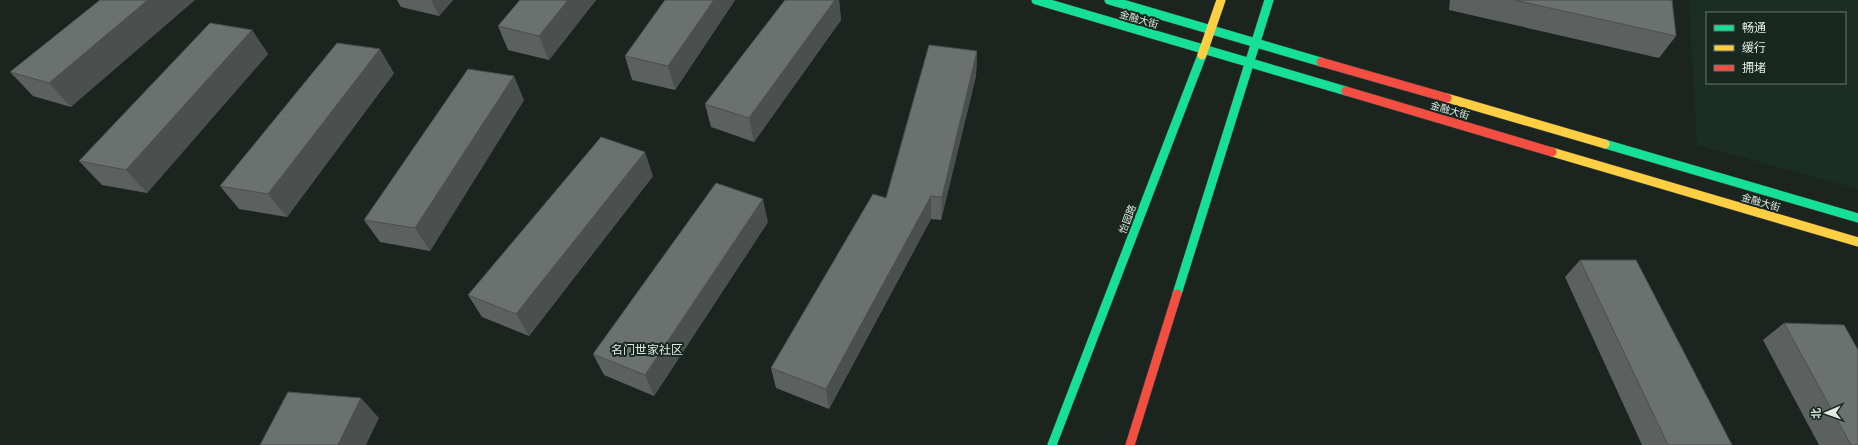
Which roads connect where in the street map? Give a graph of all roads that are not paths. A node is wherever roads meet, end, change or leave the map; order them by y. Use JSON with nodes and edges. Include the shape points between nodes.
{"nodes":[{"id":1,"x":1036,"y":0,"type":"edge"},
{"id":2,"x":1109,"y":0,"type":"edge"},
{"id":3,"x":1221,"y":0,"type":"edge"},
{"id":4,"x":1269,"y":0,"type":"edge"},
{"id":5,"x":1211,"y":29,"type":"junction"},
{"id":6,"x":1257,"y":42,"type":"junction"},
{"id":7,"x":1204,"y":49,"type":"junction"},
{"id":8,"x":1250,"y":62,"type":"junction"},
{"id":9,"x":1858,"y":218,"type":"edge"},
{"id":10,"x":1858,"y":242,"type":"edge"},
{"id":11,"x":1052,"y":445,"type":"edge"},
{"id":12,"x":1130,"y":445,"type":"edge"}],
"edges":[{"from":1,"to":7,"type":"street","name":"金融大街"},
{"from":2,"to":5,"type":"street","name":"金融大街"},
{"from":3,"to":5,"type":"street","name":"怡园路"},
{"from":4,"to":6,"type":"street"},
{"from":5,"to":6,"type":"street","name":"金融大街"},
{"from":5,"to":7,"type":"street","name":"怡园路"},
{"from":6,"to":8,"type":"street"},
{"from":6,"to":9,"type":"street","name":"金融大街"},
{"from":7,"to":8,"type":"street","name":"金融大街"},
{"from":7,"to":11,"type":"street","name":"怡园路"},
{"from":8,"to":10,"type":"street","name":"金融大街"},
{"from":8,"to":12,"type":"street"}]}
